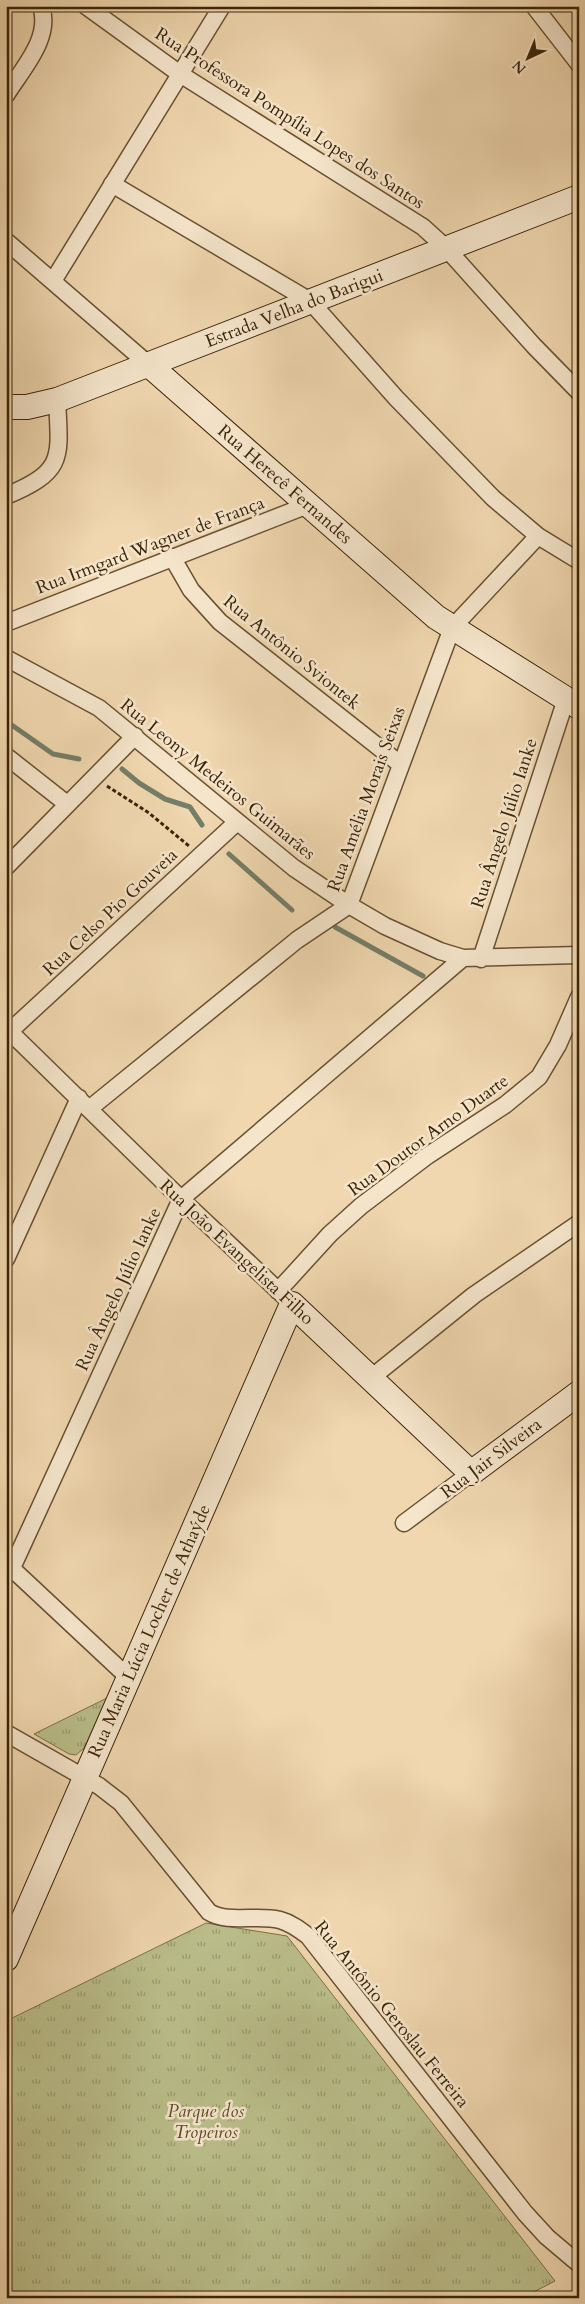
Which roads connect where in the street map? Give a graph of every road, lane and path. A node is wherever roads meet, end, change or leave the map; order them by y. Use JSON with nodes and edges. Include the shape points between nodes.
{"nodes":[{"id":1,"x":41,"y":6,"type":"edge"},
{"id":2,"x":86,"y":6,"type":"edge"},
{"id":3,"x":222,"y":6,"type":"edge"},
{"id":4,"x":534,"y":6,"type":"edge"},
{"id":5,"x":579,"y":64,"type":"edge"},
{"id":6,"x":180,"y":74,"type":"junction"},
{"id":7,"x":6,"y":95,"type":"edge"},
{"id":8,"x":112,"y":184,"type":"junction"},
{"id":9,"x":579,"y":198,"type":"edge"},
{"id":10,"x":6,"y":241,"type":"edge"},
{"id":11,"x":446,"y":248,"type":"junction"},
{"id":12,"x":52,"y":281,"type":"junction"},
{"id":13,"x":310,"y":301,"type":"junction"},
{"id":14,"x":148,"y":364,"type":"junction"},
{"id":15,"x":579,"y":392,"type":"edge"},
{"id":16,"x":57,"y":400,"type":"junction"},
{"id":17,"x":9,"y":406,"type":"edge"},
{"id":18,"x":6,"y":496,"type":"edge"},
{"id":19,"x":308,"y":505,"type":"junction"},
{"id":20,"x":538,"y":536,"type":"junction"},
{"id":21,"x":172,"y":557,"type":"junction"},
{"id":22,"x":579,"y":561,"type":"edge"},
{"id":23,"x":6,"y":623,"type":"edge"},
{"id":24,"x":452,"y":628,"type":"junction"},
{"id":25,"x":6,"y":658,"type":"edge"},
{"id":26,"x":572,"y":703,"type":"edge"},
{"id":27,"x":135,"y":736,"type":"junction"},
{"id":28,"x":6,"y":756,"type":"edge"},
{"id":29,"x":400,"y":764,"type":"junction"},
{"id":30,"x":94,"y":777,"type":"junction"},
{"id":31,"x":67,"y":804,"type":"junction"},
{"id":32,"x":237,"y":822,"type":"junction"},
{"id":33,"x":200,"y":856,"type":"junction"},
{"id":34,"x":6,"y":867,"type":"edge"},
{"id":35,"x":349,"y":905,"type":"junction"},
{"id":36,"x":579,"y":955,"type":"edge"},
{"id":37,"x":463,"y":958,"type":"junction"},
{"id":38,"x":481,"y":959,"type":"junction"},
{"id":39,"x":579,"y":996,"type":"edge"},
{"id":40,"x":8,"y":1029,"type":"edge"},
{"id":41,"x":84,"y":1104,"type":"junction"},
{"id":42,"x":181,"y":1199,"type":"junction"},
{"id":43,"x":579,"y":1223,"type":"edge"},
{"id":44,"x":6,"y":1259,"type":"edge"},
{"id":45,"x":285,"y":1297,"type":"junction"},
{"id":46,"x":371,"y":1378,"type":"junction"},
{"id":47,"x":579,"y":1393,"type":"edge"},
{"id":48,"x":471,"y":1473,"type":"junction"},
{"id":49,"x":404,"y":1523,"type":"dead end"},
{"id":50,"x":9,"y":1566,"type":"edge"},
{"id":51,"x":129,"y":1678,"type":"junction"},
{"id":52,"x":6,"y":1732,"type":"edge"},
{"id":53,"x":86,"y":1778,"type":"junction"},
{"id":54,"x":7,"y":1954,"type":"edge"},
{"id":55,"x":579,"y":2264,"type":"edge"}],
"edges":[{"from":1,"to":7,"type":"street","via":[[42,38]]},
{"from":2,"to":6,"type":"street","name":"Rua Professora Pompília Lopes dos Santos"},
{"from":3,"to":6,"type":"street"},
{"from":4,"to":5,"type":"street"},
{"from":6,"to":8,"type":"street"},
{"from":6,"to":11,"type":"street","name":"Rua Professora Pompília Lopes dos Santos","via":[[412,219]]},
{"from":8,"to":12,"type":"street"},
{"from":8,"to":13,"type":"street"},
{"from":9,"to":11,"type":"street","name":"Estrada Velha do Barigui"},
{"from":10,"to":12,"type":"street","name":"Rua Herecê Fernandes"},
{"from":11,"to":13,"type":"street","name":"Estrada Velha do Barigui"},
{"from":11,"to":15,"type":"street","name":"Rua Professora Pompília Lopes dos Santos"},
{"from":12,"to":14,"type":"street","name":"Rua Herecê Fernandes"},
{"from":13,"to":14,"type":"street","name":"Estrada Velha do Barigui"},
{"from":13,"to":20,"type":"street","via":[[465,470]]},
{"from":14,"to":16,"type":"street","name":"Estrada Velha do Barigui"},
{"from":14,"to":19,"type":"street","name":"Rua Herecê Fernandes"},
{"from":16,"to":17,"type":"street","name":"Estrada Velha do Barigui","via":[[41,405]]},
{"from":16,"to":18,"type":"street","via":[[58,457],[41,479]]},
{"from":19,"to":21,"type":"street","name":"Rua Irmgard Wagner de França"},
{"from":19,"to":24,"type":"street","name":"Rua Herecê Fernandes"},
{"from":20,"to":22,"type":"street"},
{"from":20,"to":24,"type":"street","name":"Rua Amélia Morais Seixas"},
{"from":21,"to":23,"type":"street","name":"Rua Irmgard Wagner de França"},
{"from":21,"to":29,"type":"street","name":"Rua Antônio Sviontek","via":[[191,590],[220,622]]},
{"from":24,"to":26,"type":"street","name":"Rua Herecê Fernandes"},
{"from":24,"to":29,"type":"street","name":"Rua Amélia Morais Seixas"},
{"from":25,"to":27,"type":"street","name":"Rua Leony Medeiros Guimarães","via":[[80,696]]},
{"from":26,"to":38,"type":"street","name":"Rua Ângelo Júlio Ianke"},
{"from":27,"to":30,"type":"street"},
{"from":27,"to":32,"type":"street","name":"Rua Leony Medeiros Guimarães"},
{"from":28,"to":31,"type":"street"},
{"from":29,"to":35,"type":"street","name":"Rua Amélia Morais Seixas"},
{"from":30,"to":31,"type":"street"},
{"from":30,"to":33,"type":"path","via":[[149,813]]},
{"from":31,"to":34,"type":"street"},
{"from":32,"to":33,"type":"street","name":"Rua Celso Pio Gouveia"},
{"from":32,"to":35,"type":"street","name":"Rua Leony Medeiros Guimarães","via":[[294,868]]},
{"from":33,"to":40,"type":"street","name":"Rua Celso Pio Gouveia"},
{"from":35,"to":37,"type":"street","name":"Rua Leony Medeiros Guimarães","via":[[411,939]]},
{"from":35,"to":41,"type":"street","name":"Rua Amélia Morais Seixas","via":[[297,940]]},
{"from":36,"to":38,"type":"street","name":"Rua Leony Medeiros Guimarães"},
{"from":37,"to":38,"type":"street","name":"Rua Leony Medeiros Guimarães"},
{"from":37,"to":42,"type":"street","name":"Rua Ângelo Júlio Ianke"},
{"from":39,"to":45,"type":"street","name":"Rua Doutor Arno Duarte","via":[[539,1077],[505,1105],[427,1156],[361,1206],[330,1234]]},
{"from":40,"to":41,"type":"street","name":"Rua João Evangelista Filho"},
{"from":41,"to":42,"type":"street","name":"Rua João Evangelista Filho"},
{"from":41,"to":44,"type":"street","name":"Rua Amélia Morais Seixas"},
{"from":42,"to":45,"type":"street","name":"Rua João Evangelista Filho"},
{"from":42,"to":50,"type":"street","name":"Rua Ângelo Júlio Ianke"},
{"from":43,"to":46,"type":"street","via":[[474,1295]]},
{"from":45,"to":46,"type":"street","name":"Rua João Evangelista Filho"},
{"from":45,"to":51,"type":"street","name":"Rua Maria Lúcia Locher de Athaýde"},
{"from":46,"to":48,"type":"street","name":"Rua João Evangelista Filho"},
{"from":47,"to":48,"type":"street","name":"Rua Jair Silveira"},
{"from":48,"to":49,"type":"street","name":"Rua Jair Silveira"},
{"from":50,"to":51,"type":"street"},
{"from":51,"to":53,"type":"street","name":"Rua Maria Lúcia Locher de Athaýde"},
{"from":52,"to":53,"type":"street","name":"Rua Antônio Geroslau Ferreira"},
{"from":53,"to":54,"type":"street","name":"Rua Maria Lúcia Locher de Athaýde"},
{"from":53,"to":55,"type":"street","name":"Rua Antônio Geroslau Ferreira","via":[[121,1803],[209,1912],[219,1916],[280,1920],[294,1925],[308,1936],[525,2214]]}]}
